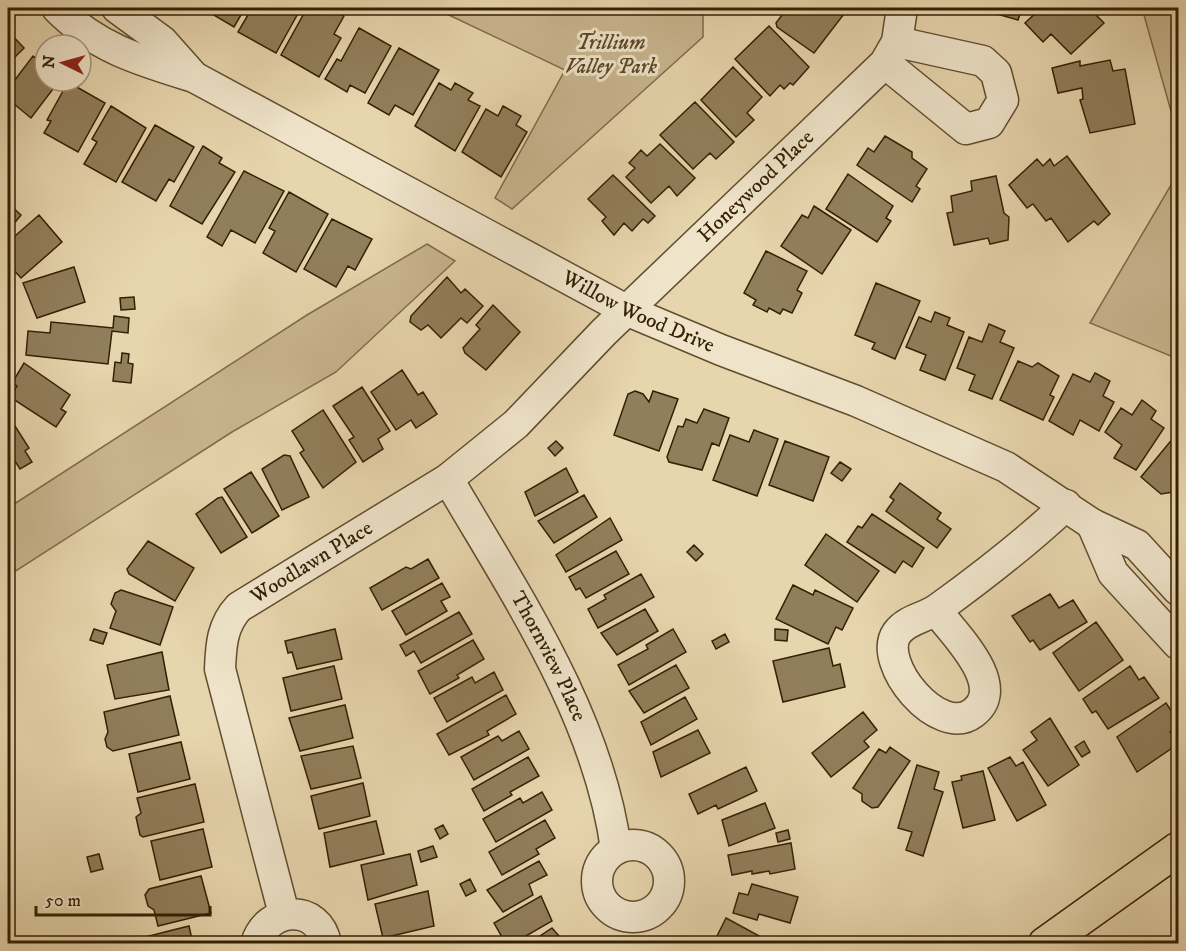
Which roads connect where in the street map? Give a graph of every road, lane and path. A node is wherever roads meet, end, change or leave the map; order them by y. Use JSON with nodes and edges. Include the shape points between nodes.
{"nodes":[{"id":1,"x":57,"y":8,"type":"edge"},
{"id":2,"x":117,"y":8,"type":"edge"},
{"id":3,"x":902,"y":8,"type":"edge"},
{"id":4,"x":194,"y":77,"type":"junction"},
{"id":5,"x":628,"y":310,"type":"junction"},
{"id":6,"x":448,"y":479,"type":"junction"},
{"id":7,"x":1066,"y":505,"type":"junction"},
{"id":8,"x":1092,"y":524,"type":"junction"},
{"id":9,"x":1179,"y":590,"type":"edge"},
{"id":10,"x":936,"y":610,"type":"dead end"},
{"id":11,"x":1179,"y":644,"type":"edge"},
{"id":12,"x":616,"y":849,"type":"dead end"},
{"id":13,"x":1179,"y":849,"type":"edge"},
{"id":14,"x":284,"y":914,"type":"junction"},
{"id":15,"x":256,"y":944,"type":"edge"},
{"id":16,"x":326,"y":944,"type":"edge"},
{"id":17,"x":1045,"y":944,"type":"edge"}],
"edges":[{"from":1,"to":4,"type":"street","name":"Willow Wood Drive","via":[[71,22],[126,56]]},
{"from":2,"to":4,"type":"street","name":"Willow Wood Drive","via":[[162,41]]},
{"from":3,"to":5,"type":"street","name":"Honeywood Place","via":[[891,53]]},
{"from":4,"to":5,"type":"street","name":"Willow Wood Drive"},
{"from":5,"to":6,"type":"street","name":"Woodlawn Place","via":[[516,424]]},
{"from":5,"to":7,"type":"street","name":"Willow Wood Drive","via":[[925,430],[1006,467]]},
{"from":6,"to":12,"type":"street","name":"Thornview Place","via":[[507,576],[567,692],[611,814]]},
{"from":6,"to":14,"type":"street","name":"Woodlawn Place","via":[[239,607],[230,617],[221,640],[220,669]]},
{"from":7,"to":8,"type":"street","name":"Willow Wood Drive"},
{"from":7,"to":10,"type":"street","via":[[1029,540]]},
{"from":8,"to":9,"type":"street","name":"Willow Wood Drive","via":[[1137,545]]},
{"from":8,"to":11,"type":"street","via":[[1113,573]]},
{"from":13,"to":17,"type":"main road"},
{"from":14,"to":15,"type":"street","via":[[266,924]]},
{"from":14,"to":16,"type":"street","via":[[308,918],[320,929]]}]}
